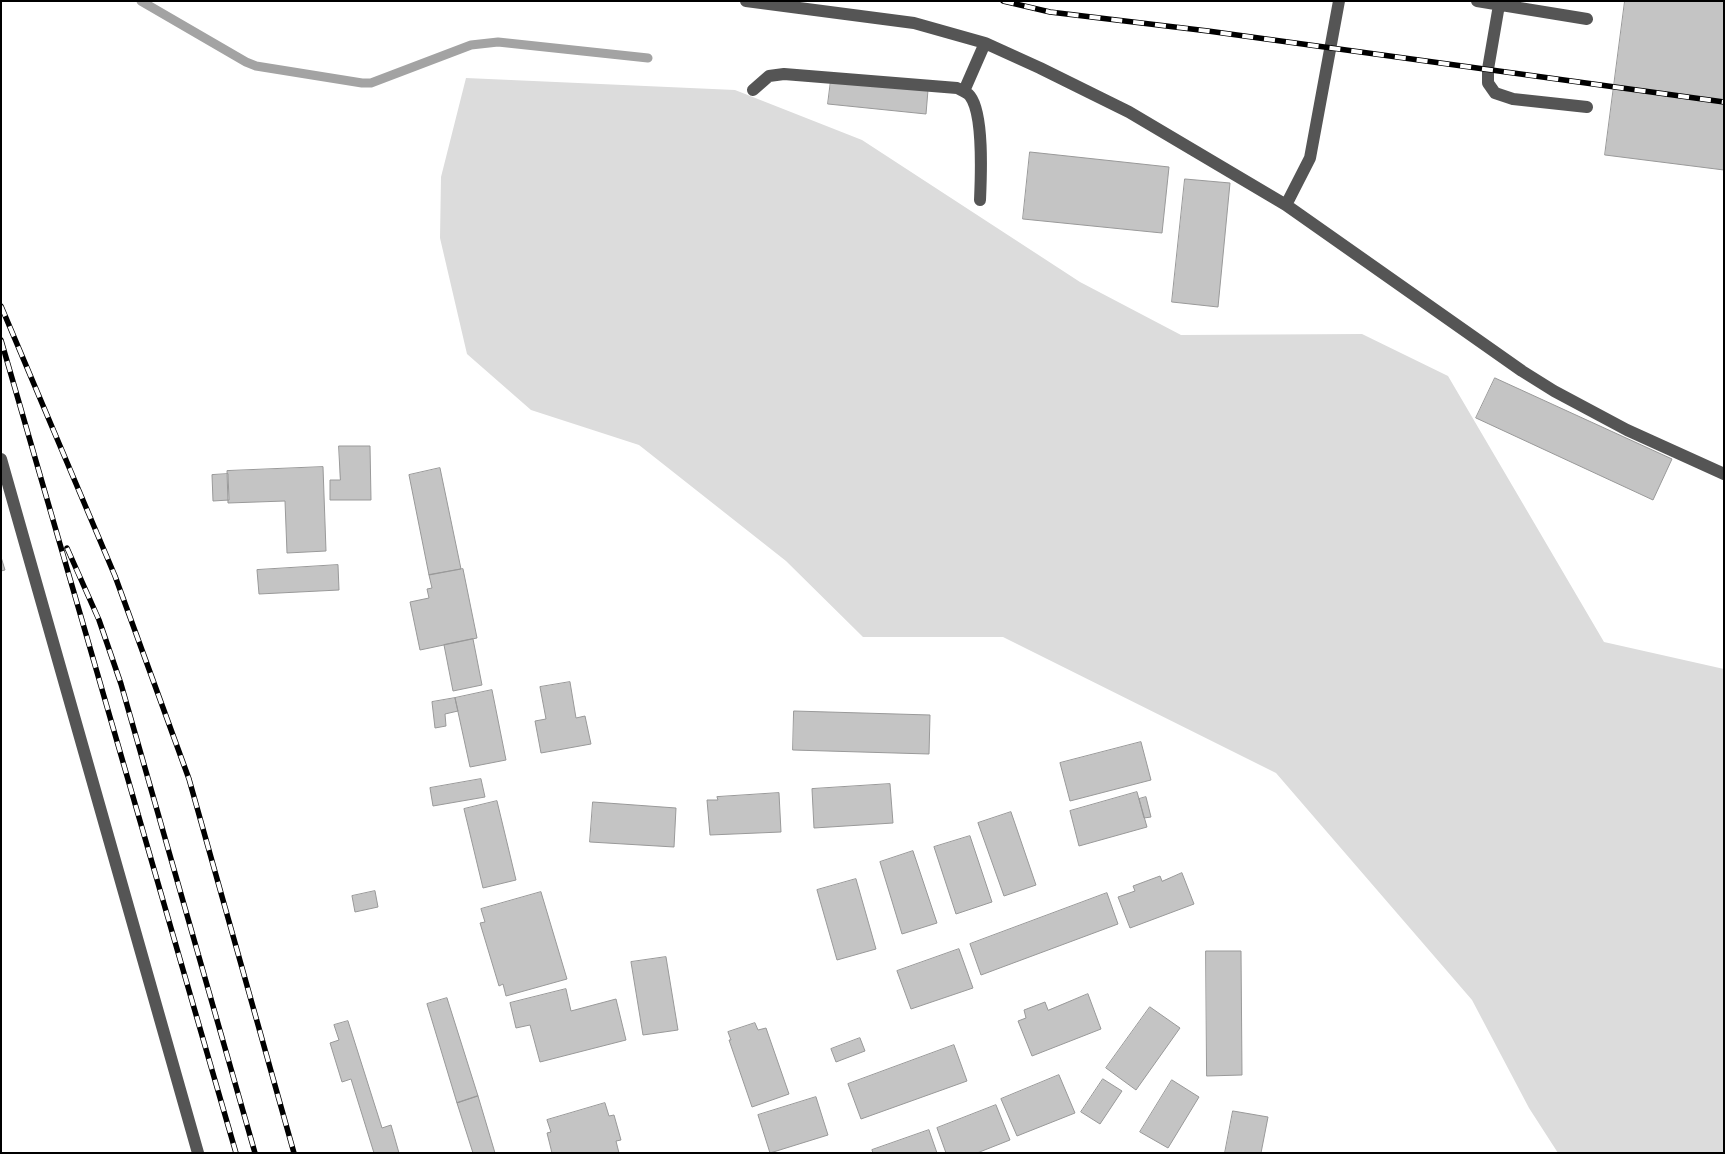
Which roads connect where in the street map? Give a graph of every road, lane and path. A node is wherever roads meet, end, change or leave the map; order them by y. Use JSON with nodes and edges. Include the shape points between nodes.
{"nodes":[{"id":1,"x":746,"y":1,"type":"edge"},
{"id":2,"x":1339,"y":1,"type":"edge"},
{"id":3,"x":1477,"y":1,"type":"edge"},
{"id":4,"x":1499,"y":5,"type":"junction"},
{"id":5,"x":1587,"y":19,"type":"dead end"},
{"id":6,"x":985,"y":43,"type":"junction"},
{"id":7,"x":753,"y":90,"type":"dead end"},
{"id":8,"x":964,"y":91,"type":"junction"},
{"id":9,"x":1587,"y":108,"type":"dead end"},
{"id":10,"x":980,"y":200,"type":"dead end"},
{"id":11,"x":1286,"y":205,"type":"junction"},
{"id":12,"x":1,"y":459,"type":"edge"},
{"id":13,"x":1724,"y":474,"type":"edge"},
{"id":14,"x":198,"y":1153,"type":"edge"}],
"edges":[{"from":1,"to":6,"type":"street","via":[[914,23]]},
{"from":2,"to":11,"type":"street","via":[[1310,158]]},
{"from":3,"to":4,"type":"street"},
{"from":4,"to":5,"type":"street"},
{"from":4,"to":9,"type":"street","via":[[1488,69],[1488,83],[1495,93],[1513,99]]},
{"from":6,"to":8,"type":"street"},
{"from":6,"to":11,"type":"street","via":[[1129,112]]},
{"from":7,"to":8,"type":"street","via":[[769,76],[784,74]]},
{"from":8,"to":10,"type":"street","via":[[970,95],[977,111]]},
{"from":11,"to":13,"type":"street","via":[[1554,392],[1627,430]]},
{"from":12,"to":14,"type":"street"}]}
